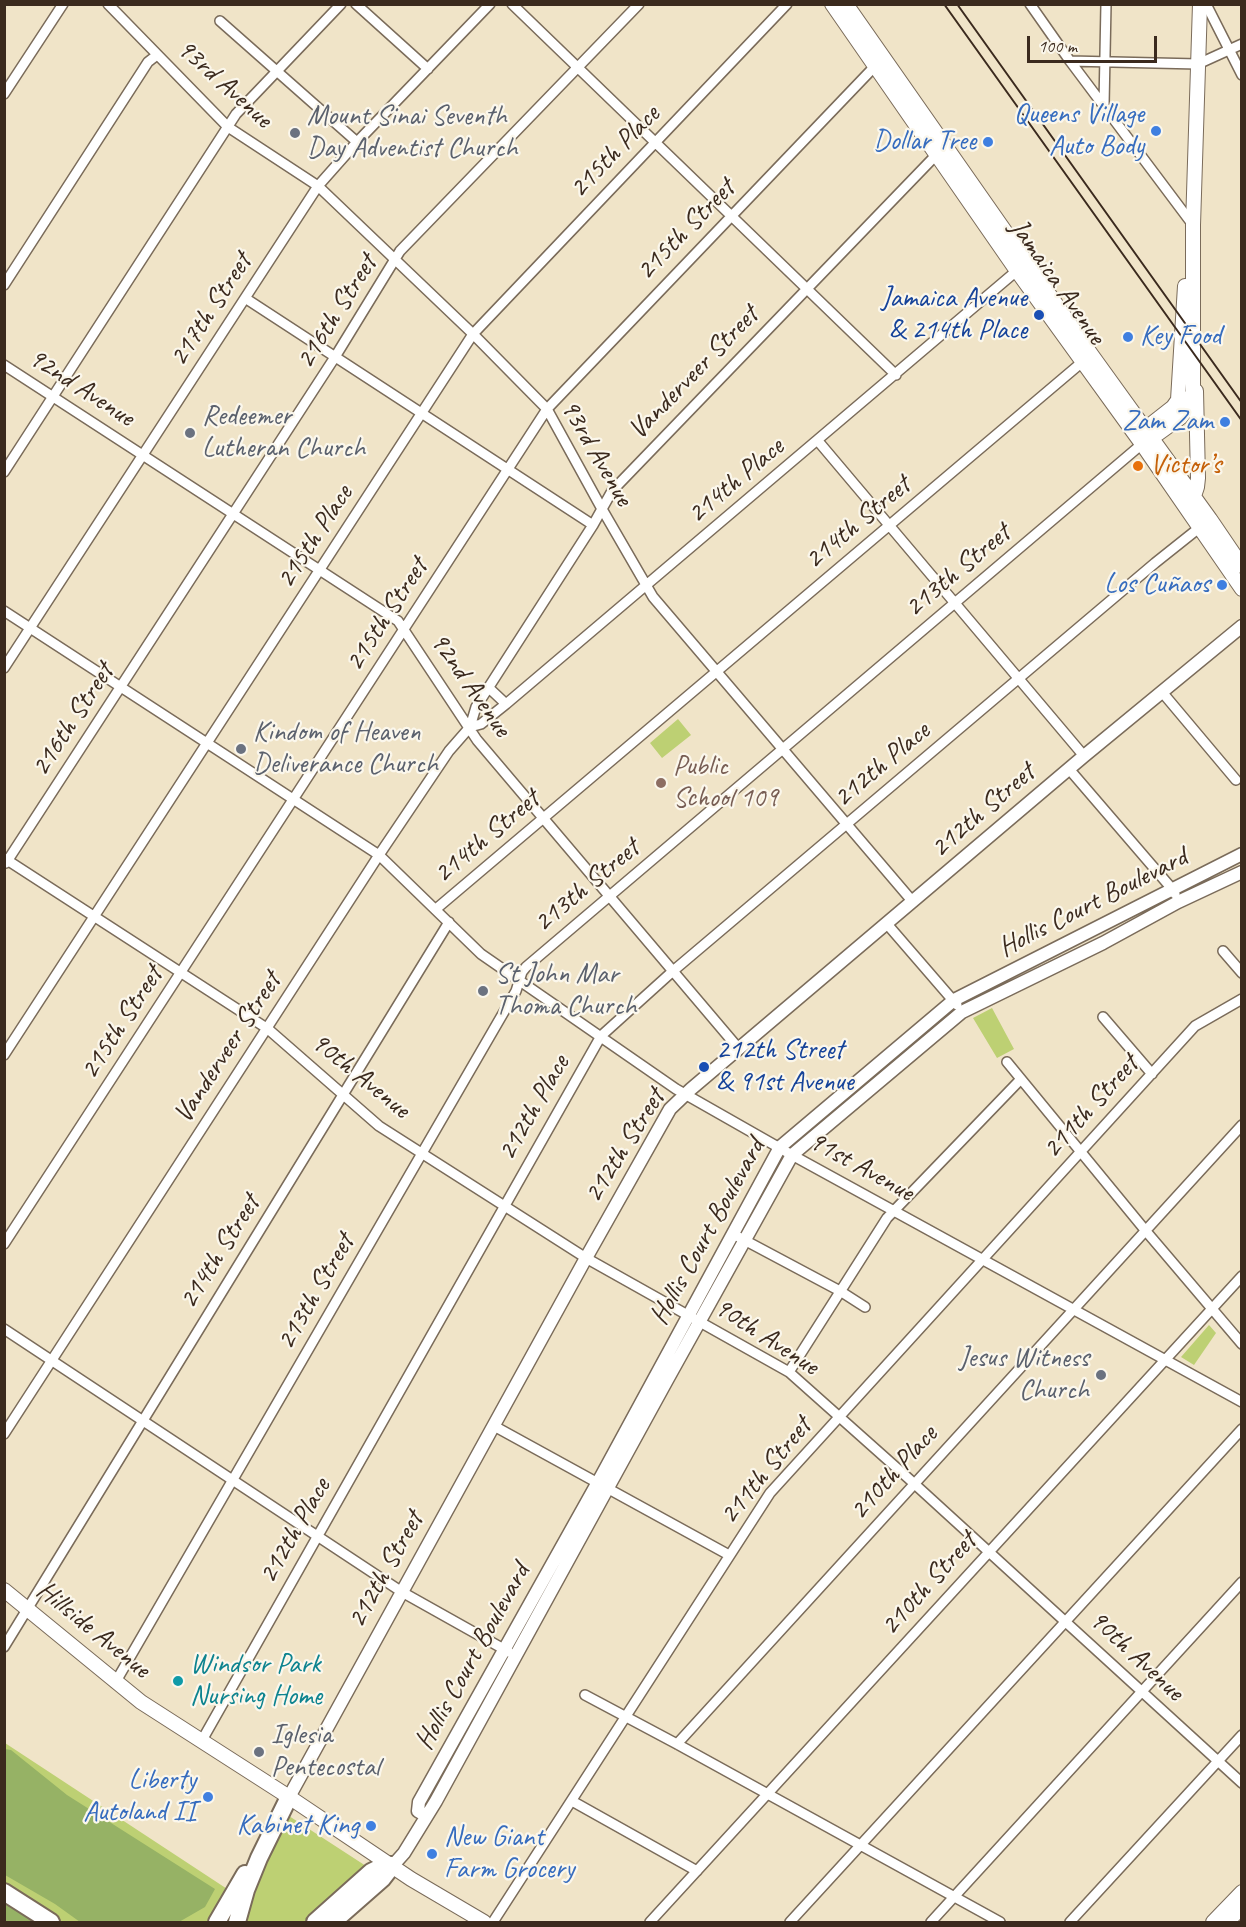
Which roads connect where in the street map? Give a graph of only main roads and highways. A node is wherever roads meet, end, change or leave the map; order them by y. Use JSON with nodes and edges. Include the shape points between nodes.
{"nodes":[{"id":1,"x":832,"y":4,"type":"edge"},
{"id":2,"x":846,"y":4,"type":"edge"},
{"id":3,"x":1200,"y":4,"type":"edge"},
{"id":4,"x":880,"y":61,"type":"junction"},
{"id":5,"x":1193,"y":225,"type":"junction"},
{"id":6,"x":1194,"y":378,"type":"junction"},
{"id":7,"x":1147,"y":437,"type":"junction"},
{"id":8,"x":1194,"y":496,"type":"junction"},
{"id":9,"x":1205,"y":523,"type":"junction"},
{"id":10,"x":1242,"y":566,"type":"edge"},
{"id":11,"x":1242,"y":589,"type":"edge"},
{"id":12,"x":1242,"y":626,"type":"edge"},
{"id":13,"x":1242,"y":854,"type":"edge"},
{"id":14,"x":1224,"y":863,"type":"junction"},
{"id":15,"x":1236,"y":874,"type":"edge"},
{"id":16,"x":1095,"y":927,"type":"junction"},
{"id":17,"x":1103,"y":942,"type":"junction"},
{"id":18,"x":1022,"y":965,"type":"junction"},
{"id":19,"x":1031,"y":978,"type":"junction"},
{"id":20,"x":894,"y":1050,"type":"junction"},
{"id":21,"x":904,"y":1061,"type":"junction"},
{"id":22,"x":836,"y":1100,"type":"junction"},
{"id":23,"x":845,"y":1111,"type":"junction"},
{"id":24,"x":662,"y":1377,"type":"junction"},
{"id":25,"x":4,"y":1590,"type":"edge"},
{"id":26,"x":511,"y":1652,"type":"junction"},
{"id":27,"x":473,"y":1708,"type":"junction"},
{"id":28,"x":486,"y":1712,"type":"junction"},
{"id":29,"x":447,"y":1753,"type":"junction"},
{"id":30,"x":460,"y":1758,"type":"junction"},
{"id":31,"x":289,"y":1797,"type":"junction"},
{"id":32,"x":428,"y":1814,"type":"junction"},
{"id":33,"x":259,"y":1858,"type":"junction"},
{"id":34,"x":391,"y":1865,"type":"junction"},
{"id":35,"x":4,"y":1892,"type":"edge"},
{"id":36,"x":1242,"y":1892,"type":"edge"},
{"id":37,"x":27,"y":1906,"type":"junction"},
{"id":38,"x":1242,"y":1907,"type":"edge"},
{"id":39,"x":51,"y":1923,"type":"edge"},
{"id":40,"x":57,"y":1923,"type":"edge"},
{"id":41,"x":215,"y":1923,"type":"edge"},
{"id":42,"x":237,"y":1923,"type":"edge"},
{"id":43,"x":315,"y":1923,"type":"edge"},
{"id":44,"x":333,"y":1923,"type":"edge"},
{"id":45,"x":484,"y":1923,"type":"edge"},
{"id":46,"x":1213,"y":1923,"type":"edge"},
{"id":47,"x":1227,"y":1923,"type":"edge"}],
"edges":[{"from":1,"to":4,"type":"main road","name":"Jamaica Avenue"},
{"from":2,"to":4,"type":"main road","name":"Jamaica Avenue"},
{"from":3,"to":5,"type":"main road"},
{"from":4,"to":7,"type":"main road","name":"Jamaica Avenue","via":[[1022,267]]},
{"from":5,"to":6,"type":"main road"},
{"from":5,"to":7,"type":"main road","via":[[1177,402]]},
{"from":6,"to":7,"type":"main road","via":[[1184,413]]},
{"from":6,"to":8,"type":"main road","via":[[1198,478]]},
{"from":7,"to":8,"type":"main road","name":"Jamaica Avenue"},
{"from":7,"to":9,"type":"main road","name":"Jamaica Avenue","via":[[1153,461]]},
{"from":8,"to":9,"type":"main road","name":"Jamaica Avenue"},
{"from":9,"to":10,"type":"main road","name":"Jamaica Avenue"},
{"from":9,"to":11,"type":"main road","name":"Jamaica Avenue"},
{"from":12,"to":31,"type":"main road","name":"212th Street","via":[[670,1109]]},
{"from":13,"to":14,"type":"main road","name":"Hollis Court Boulevard"},
{"from":14,"to":15,"type":"main road"},
{"from":14,"to":16,"type":"main road","name":"Hollis Court Boulevard"},
{"from":15,"to":17,"type":"main road","name":"Hollis Court Boulevard"},
{"from":16,"to":17,"type":"main road"},
{"from":16,"to":18,"type":"main road","name":"Hollis Court Boulevard"},
{"from":17,"to":19,"type":"main road","name":"Hollis Court Boulevard"},
{"from":18,"to":19,"type":"main road"},
{"from":18,"to":20,"type":"main road","name":"Hollis Court Boulevard","via":[[954,1000]]},
{"from":19,"to":21,"type":"main road","name":"Hollis Court Boulevard","via":[[962,1012]]},
{"from":20,"to":21,"type":"main road"},
{"from":20,"to":22,"type":"main road","name":"Hollis Court Boulevard"},
{"from":21,"to":23,"type":"main road","name":"Hollis Court Boulevard"},
{"from":22,"to":23,"type":"main road"},
{"from":22,"to":24,"type":"main road","name":"Hollis Court Boulevard","via":[[780,1147],[688,1314]]},
{"from":23,"to":24,"type":"main road","name":"Hollis Court Boulevard","via":[[792,1155],[701,1321]]},
{"from":24,"to":26,"type":"main road","name":"Hollis Court Boulevard"},
{"from":25,"to":31,"type":"main road","name":"Hillside Avenue","via":[[141,1702]]},
{"from":26,"to":27,"type":"main road","name":"Hollis Court Boulevard"},
{"from":26,"to":28,"type":"main road","name":"Hollis Court Boulevard"},
{"from":27,"to":28,"type":"main road"},
{"from":27,"to":29,"type":"main road","name":"Hollis Court Boulevard"},
{"from":28,"to":30,"type":"main road","name":"Hollis Court Boulevard"},
{"from":29,"to":30,"type":"main road"},
{"from":29,"to":32,"type":"main road","name":"Hollis Court Boulevard","via":[[417,1805],[420,1812]]},
{"from":30,"to":32,"type":"main road","name":"Hollis Court Boulevard"},
{"from":31,"to":33,"type":"highway"},
{"from":31,"to":34,"type":"main road","name":"Hillside Avenue"},
{"from":32,"to":34,"type":"main road","name":"Hollis Court Boulevard","via":[[404,1854]]},
{"from":33,"to":41,"type":"highway"},
{"from":33,"to":42,"type":"highway"},
{"from":34,"to":43,"type":"highway","via":[[371,1872]]},
{"from":34,"to":44,"type":"highway","via":[[382,1879]]},
{"from":34,"to":45,"type":"main road","name":"Hillside Avenue"},
{"from":35,"to":37,"type":"highway"},
{"from":36,"to":46,"type":"main road"},
{"from":37,"to":39,"type":"highway"},
{"from":37,"to":40,"type":"highway"},
{"from":38,"to":47,"type":"main road"}]}
